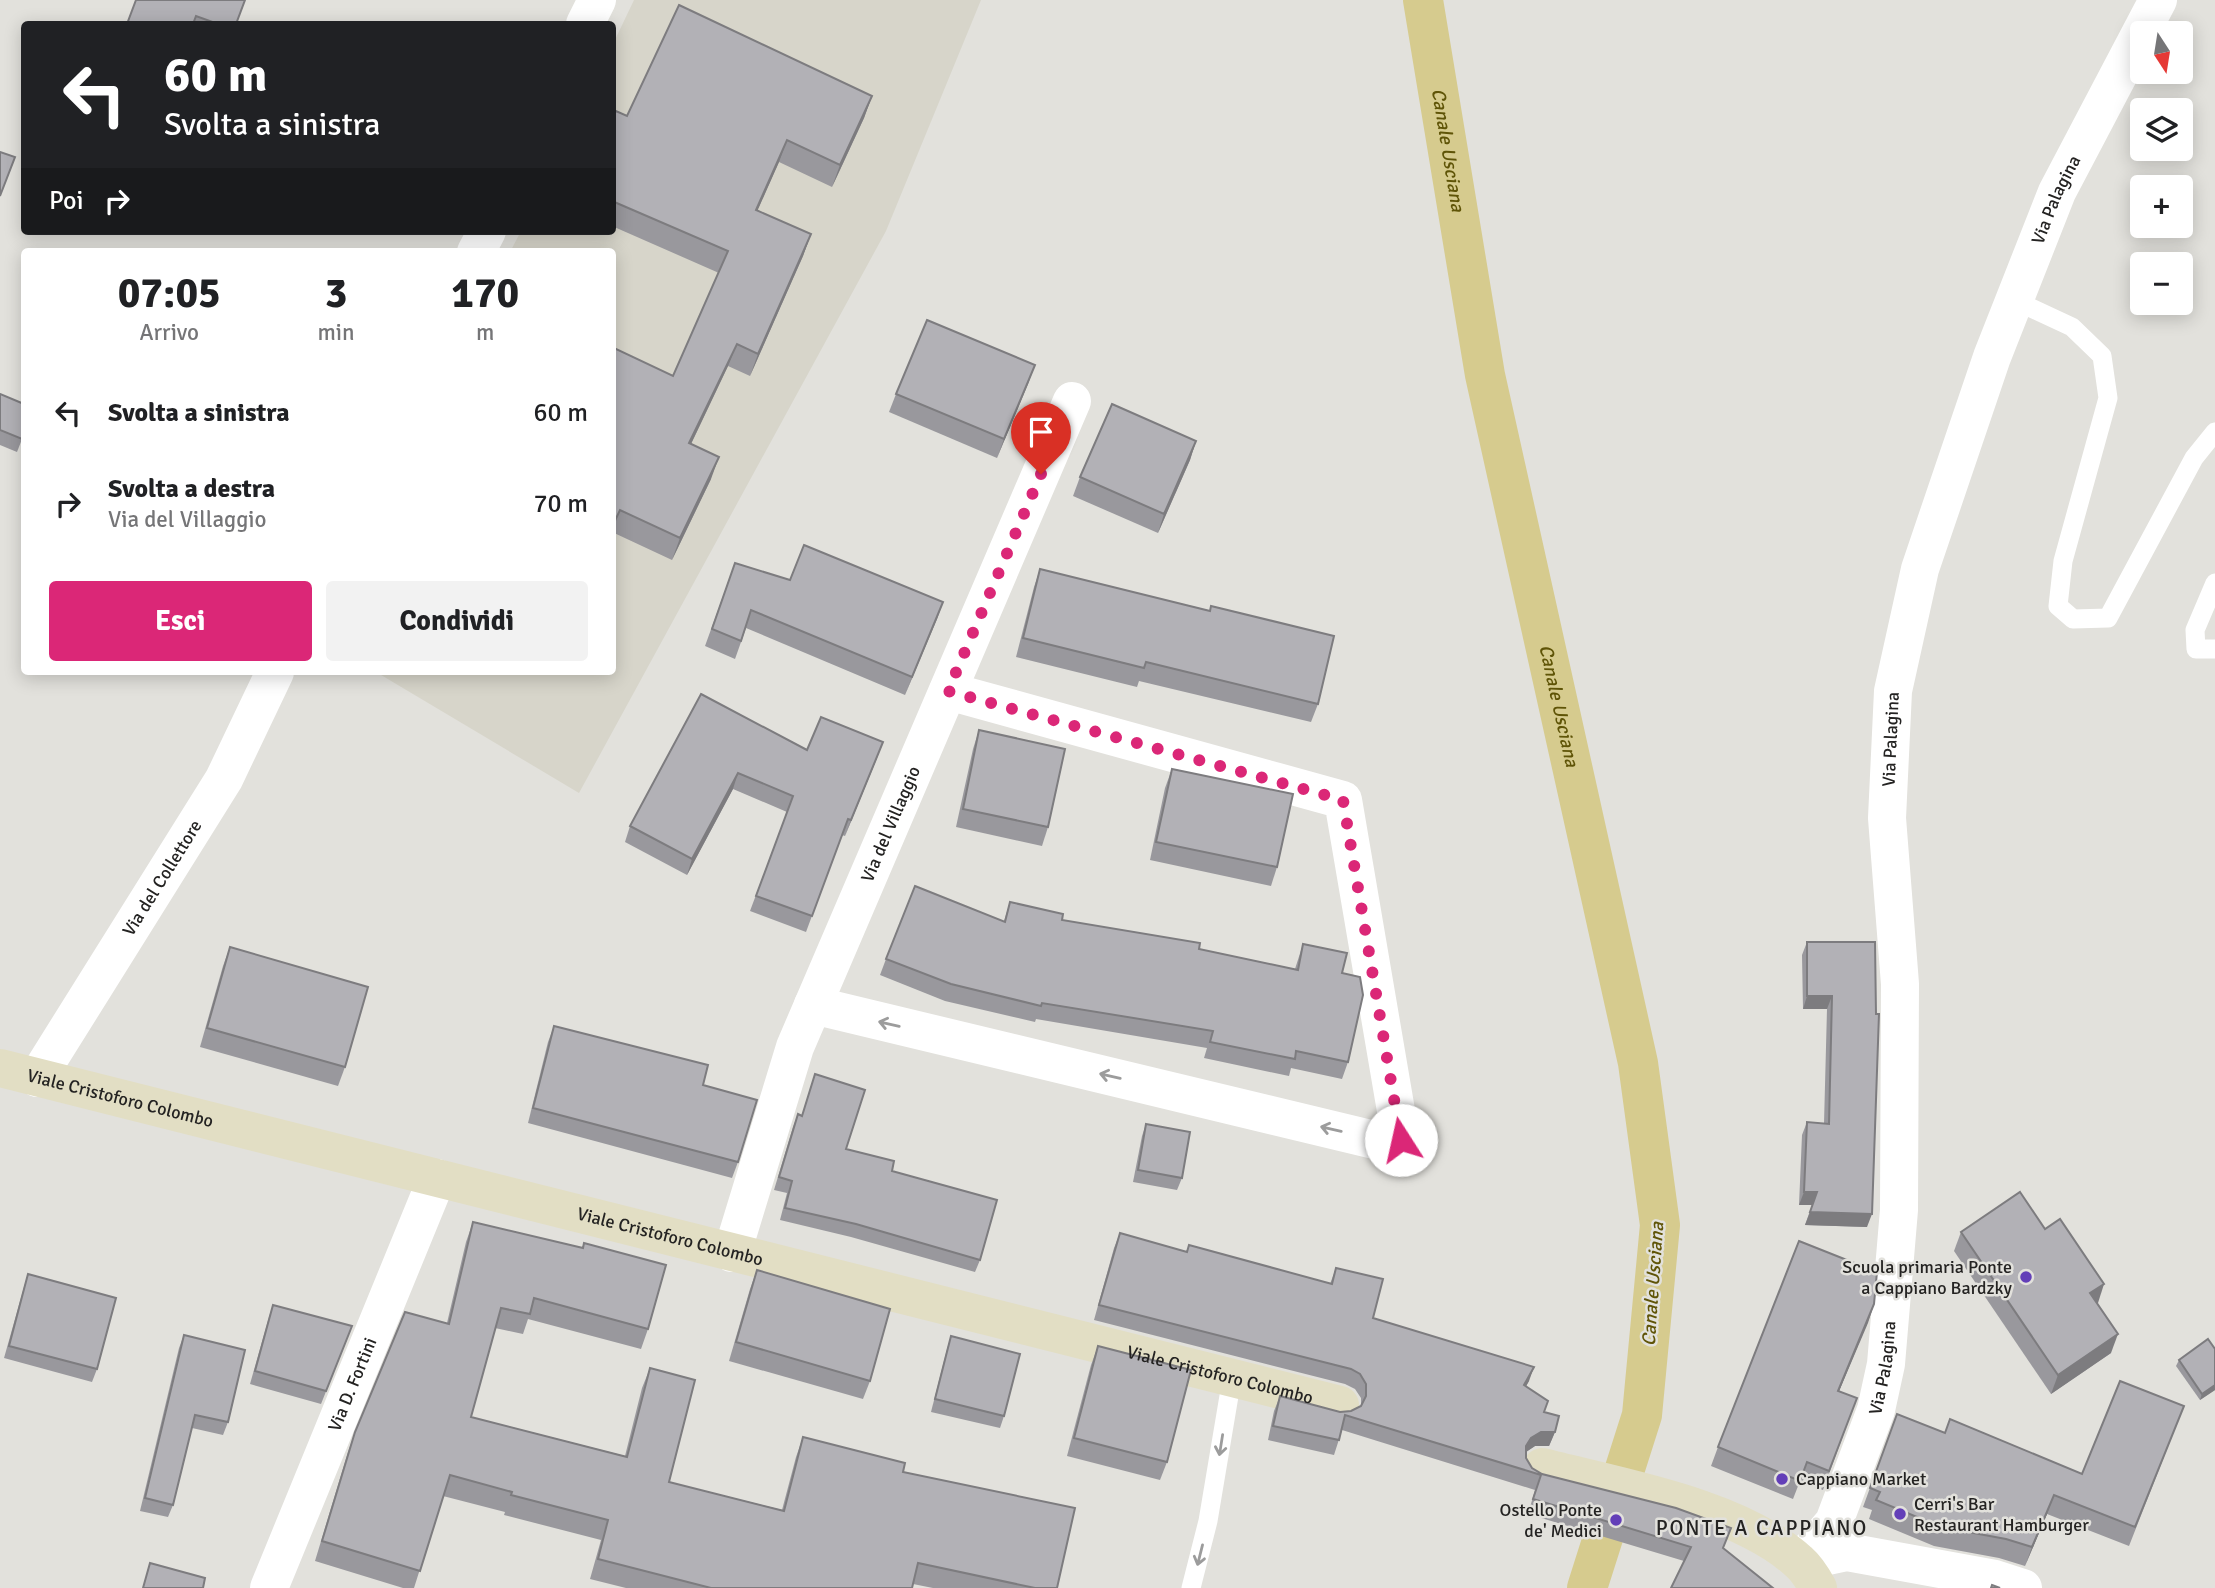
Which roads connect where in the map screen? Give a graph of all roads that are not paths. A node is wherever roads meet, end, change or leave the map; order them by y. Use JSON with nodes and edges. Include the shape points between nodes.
{"nodes":[{"id":1,"x":597,"y":0,"type":"edge"},
{"id":2,"x":2157,"y":2,"type":"edge"},
{"id":3,"x":586,"y":21,"type":"edge"},
{"id":4,"x":2014,"y":300,"type":"junction"},
{"id":5,"x":1072,"y":401,"type":"dead end"},
{"id":6,"x":2215,"y":432,"type":"edge"},
{"id":7,"x":2215,"y":583,"type":"edge"},
{"id":8,"x":2215,"y":649,"type":"edge"},
{"id":9,"x":274,"y":675,"type":"edge"},
{"id":10,"x":948,"y":691,"type":"junction"},
{"id":11,"x":813,"y":1005,"type":"junction"},
{"id":12,"x":0,"y":1068,"type":"edge"},
{"id":13,"x":37,"y":1078,"type":"junction"},
{"id":14,"x":437,"y":1178,"type":"junction"},
{"id":15,"x":732,"y":1253,"type":"junction"},
{"id":16,"x":1232,"y":1378,"type":"junction"},
{"id":17,"x":1340,"y":1405,"type":"dead end"},
{"id":18,"x":1542,"y":1466,"type":"dead end"},
{"id":19,"x":1809,"y":1575,"type":"edge"},
{"id":20,"x":2009,"y":1584,"type":"edge"},
{"id":21,"x":269,"y":1588,"type":"edge"},
{"id":22,"x":1191,"y":1588,"type":"edge"}],
"edges":[{"from":1,"to":3,"type":"street"},
{"from":2,"to":4,"type":"street","name":"Via Palagina","via":[[2057,192]]},
{"from":4,"to":6,"type":"lane","via":[[2072,327],[2102,356],[2108,398],[2063,561],[2058,606],[2073,619],[2108,618],[2194,458]]},
{"from":4,"to":19,"type":"street","name":"Via Palagina","via":[[1920,569],[1893,691],[1887,818],[1900,984],[1899,1210],[1886,1364],[1876,1410]]},
{"from":5,"to":10,"type":"street","name":"Via del Villaggio"},
{"from":7,"to":8,"type":"lane","via":[[2195,630],[2196,649]]},
{"from":9,"to":13,"type":"street","name":"Via del Collettore","via":[[224,779]]},
{"from":10,"to":11,"type":"street","name":"Via del Villaggio"},
{"from":10,"to":11,"type":"street","one_way":true,"via":[[1343,800],[1401,1140],[1391,1144]]},
{"from":11,"to":15,"type":"street","name":"Via del Villaggio","via":[[795,1047]]},
{"from":12,"to":13,"type":"street","name":"Viale Cristoforo Colombo"},
{"from":13,"to":14,"type":"street","name":"Viale Cristoforo Colombo"},
{"from":14,"to":15,"type":"street","name":"Viale Cristoforo Colombo"},
{"from":14,"to":21,"type":"street","name":"Via D. Fortini"},
{"from":15,"to":16,"type":"street","name":"Viale Cristoforo Colombo"},
{"from":16,"to":17,"type":"street","name":"Viale Cristoforo Colombo"},
{"from":16,"to":22,"type":"lane","one_way":true,"via":[[1208,1521]]},
{"from":18,"to":19,"type":"street","via":[[1702,1509],[1767,1539]]},
{"from":19,"to":20,"type":"street","via":[[1847,1552]]}]}
